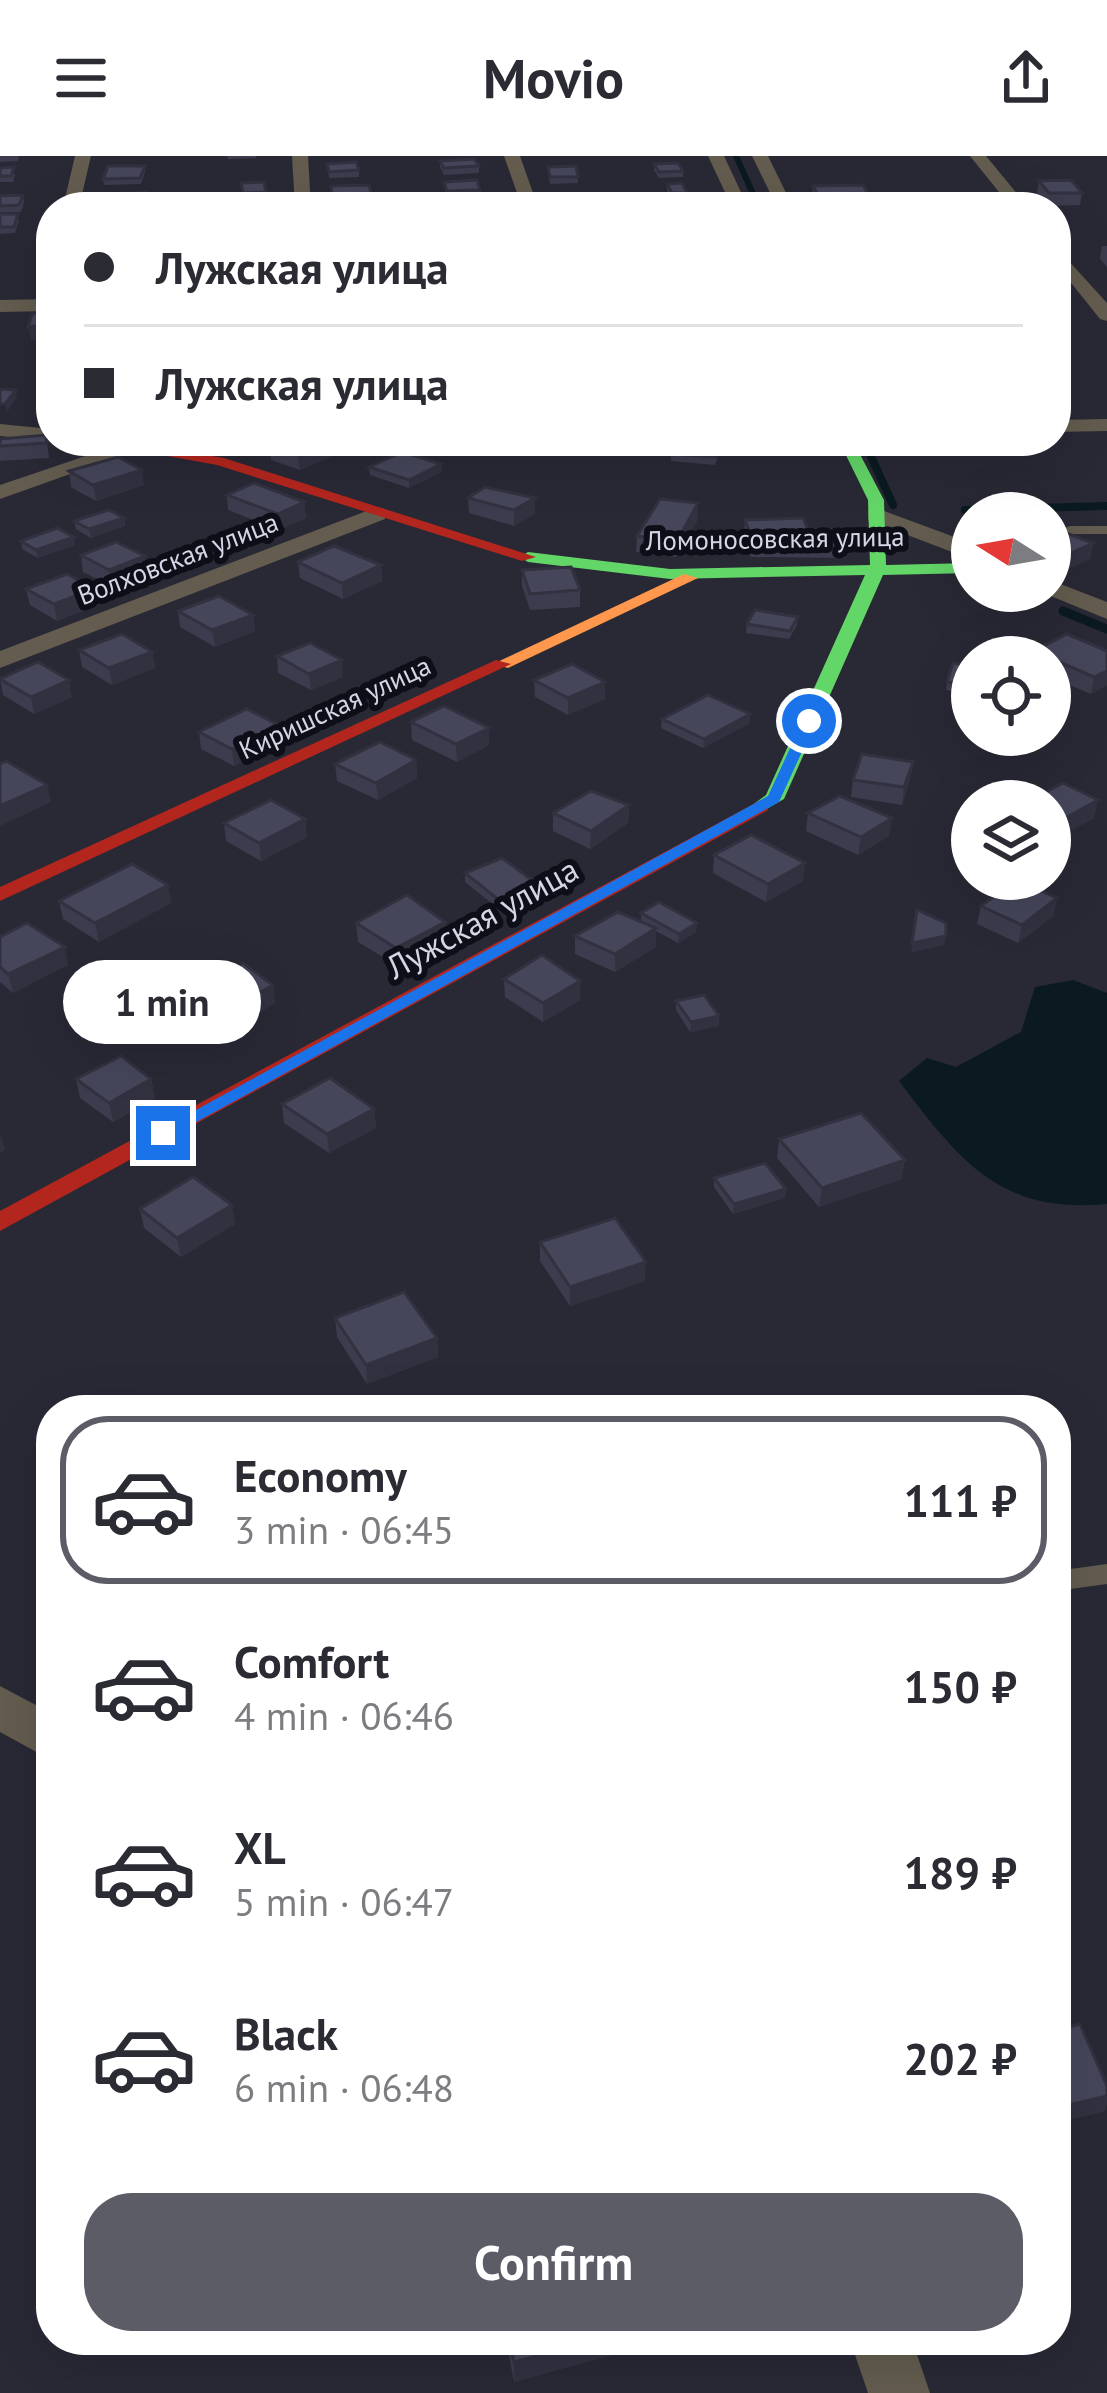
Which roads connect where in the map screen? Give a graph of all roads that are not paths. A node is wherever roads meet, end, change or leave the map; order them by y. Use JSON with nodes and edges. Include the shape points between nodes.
{"nodes":[{"id":1,"x":83,"y":156,"type":"edge"},
{"id":2,"x":300,"y":156,"type":"edge"},
{"id":3,"x":512,"y":156,"type":"edge"},
{"id":4,"x":716,"y":156,"type":"edge"},
{"id":5,"x":760,"y":156,"type":"edge"},
{"id":6,"x":978,"y":156,"type":"edge"},
{"id":7,"x":75,"y":192,"type":"edge"},
{"id":8,"x":302,"y":192,"type":"edge"},
{"id":9,"x":525,"y":192,"type":"edge"},
{"id":10,"x":733,"y":192,"type":"edge"},
{"id":11,"x":778,"y":192,"type":"edge"},
{"id":12,"x":1008,"y":192,"type":"edge"},
{"id":13,"x":1071,"y":271,"type":"edge"},
{"id":14,"x":36,"y":303,"type":"edge"},
{"id":15,"x":0,"y":306,"type":"edge"},
{"id":16,"x":1107,"y":315,"type":"edge"},
{"id":17,"x":1107,"y":425,"type":"edge"},
{"id":18,"x":1071,"y":426,"type":"edge"},
{"id":19,"x":0,"y":430,"type":"edge"},
{"id":20,"x":36,"y":434,"type":"edge"},
{"id":21,"x":108,"y":456,"type":"edge"},
{"id":22,"x":184,"y":456,"type":"edge"},
{"id":23,"x":854,"y":456,"type":"edge"},
{"id":24,"x":0,"y":492,"type":"edge"},
{"id":25,"x":377,"y":514,"type":"junction"},
{"id":26,"x":876,"y":515,"type":"junction"},
{"id":27,"x":1071,"y":530,"type":"edge"},
{"id":28,"x":1107,"y":530,"type":"edge"},
{"id":29,"x":951,"y":544,"type":"edge"},
{"id":30,"x":878,"y":566,"type":"junction"},
{"id":31,"x":951,"y":568,"type":"edge"},
{"id":32,"x":696,"y":576,"type":"junction"},
{"id":33,"x":1071,"y":596,"type":"edge"},
{"id":34,"x":1107,"y":611,"type":"edge"},
{"id":35,"x":0,"y":660,"type":"edge"},
{"id":36,"x":0,"y":895,"type":"edge"},
{"id":37,"x":0,"y":1222,"type":"edge"},
{"id":38,"x":1107,"y":1574,"type":"edge"},
{"id":39,"x":1071,"y":1578,"type":"edge"},
{"id":40,"x":0,"y":1706,"type":"edge"},
{"id":41,"x":36,"y":1729,"type":"edge"},
{"id":42,"x":886,"y":2355,"type":"edge"},
{"id":43,"x":899,"y":2393,"type":"edge"}],
"edges":[{"from":1,"to":7,"type":"street"},
{"from":2,"to":8,"type":"street"},
{"from":3,"to":9,"type":"street"},
{"from":4,"to":10,"type":"street"},
{"from":5,"to":11,"type":"street"},
{"from":6,"to":12,"type":"street"},
{"from":13,"to":16,"type":"street"},
{"from":14,"to":15,"type":"street"},
{"from":17,"to":18,"type":"street"},
{"from":19,"to":20,"type":"street"},
{"from":21,"to":24,"type":"street"},
{"from":22,"to":25,"type":"street","name":"Ломоносовская улица"},
{"from":23,"to":26,"type":"street"},
{"from":25,"to":32,"type":"street","name":"Ломоносовская улица","via":[[464,544],[573,566]]},
{"from":25,"to":35,"type":"street","name":"Волховская улица"},
{"from":26,"to":29,"type":"street"},
{"from":26,"to":30,"type":"street"},
{"from":27,"to":28,"type":"lane"},
{"from":30,"to":31,"type":"street","name":"Ломоносовская улица"},
{"from":30,"to":32,"type":"street","name":"Ломоносовская улица"},
{"from":30,"to":37,"type":"street","name":"Лужская улица","via":[[774,799]]},
{"from":32,"to":36,"type":"street","name":"Киришская улица"},
{"from":33,"to":34,"type":"street"},
{"from":38,"to":39,"type":"lane"},
{"from":40,"to":41,"type":"street"},
{"from":42,"to":43,"type":"street"}]}
